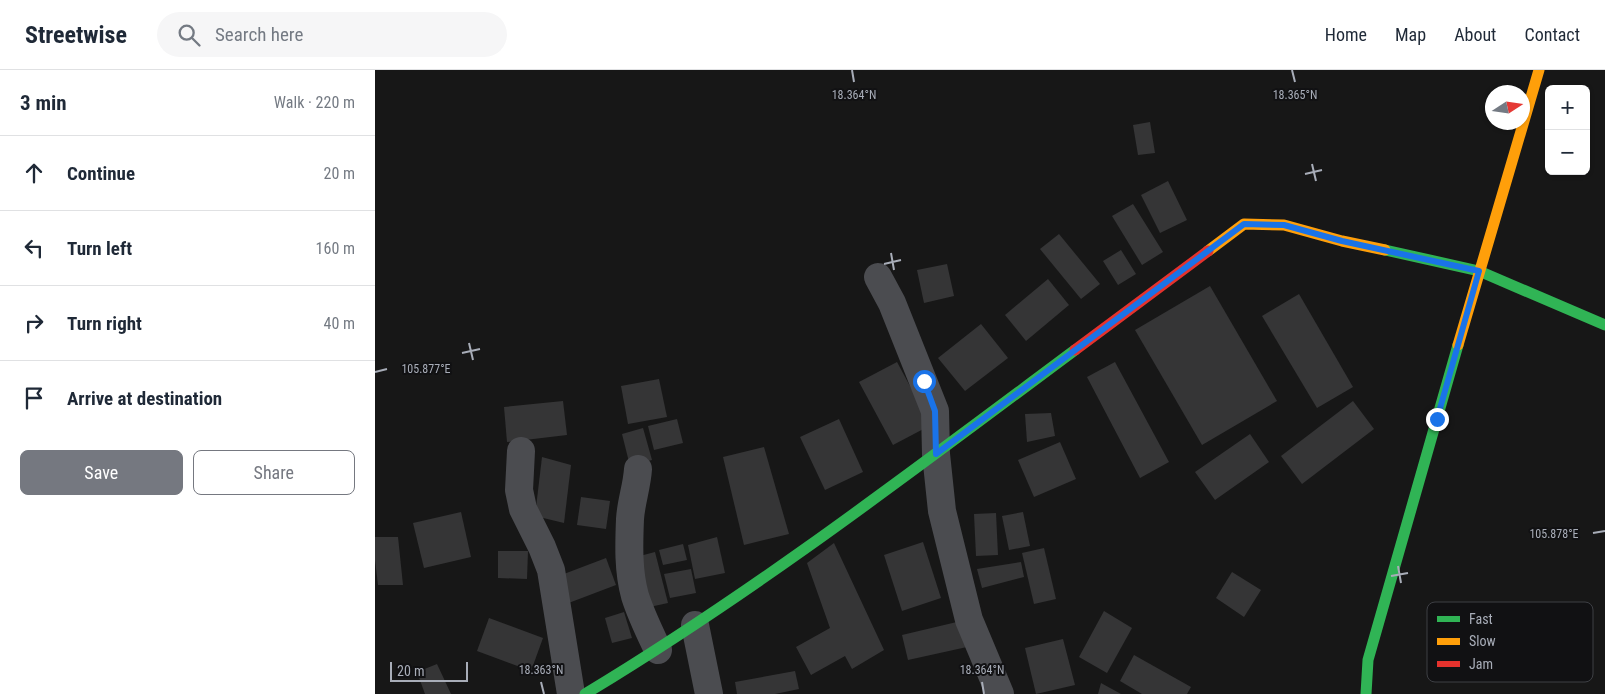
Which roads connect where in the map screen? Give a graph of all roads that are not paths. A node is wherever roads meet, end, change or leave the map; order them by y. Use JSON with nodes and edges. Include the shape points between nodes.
{"nodes":[{"id":1,"x":1539,"y":70,"type":"edge"},
{"id":2,"x":1479,"y":271,"type":"junction"},
{"id":3,"x":878,"y":278,"type":"dead end"},
{"id":4,"x":1605,"y":325,"type":"edge"},
{"id":5,"x":521,"y":451,"type":"dead end"},
{"id":6,"x":936,"y":454,"type":"junction"},
{"id":7,"x":638,"y":469,"type":"dead end"},
{"id":8,"x":695,"y":625,"type":"junction"},
{"id":9,"x":658,"y":650,"type":"junction"},
{"id":10,"x":571,"y":694,"type":"edge"},
{"id":11,"x":585,"y":694,"type":"edge"},
{"id":12,"x":709,"y":694,"type":"edge"},
{"id":13,"x":1000,"y":694,"type":"edge"},
{"id":14,"x":1367,"y":694,"type":"edge"}],
"edges":[{"from":1,"to":2,"type":"street"},
{"from":2,"to":4,"type":"street"},
{"from":2,"to":6,"type":"street","via":[[1284,225],[1244,224]]},
{"from":2,"to":14,"type":"street","via":[[1368,660]]},
{"from":3,"to":6,"type":"street","via":[[892,303],[935,411]]},
{"from":5,"to":10,"type":"street","via":[[519,490],[523,509],[551,570]]},
{"from":6,"to":8,"type":"street"},
{"from":6,"to":13,"type":"street","via":[[942,511],[969,620]]},
{"from":7,"to":9,"type":"street","via":[[630,516],[631,573],[636,597]]},
{"from":8,"to":9,"type":"street"},
{"from":8,"to":12,"type":"street"},
{"from":9,"to":11,"type":"street"}]}
